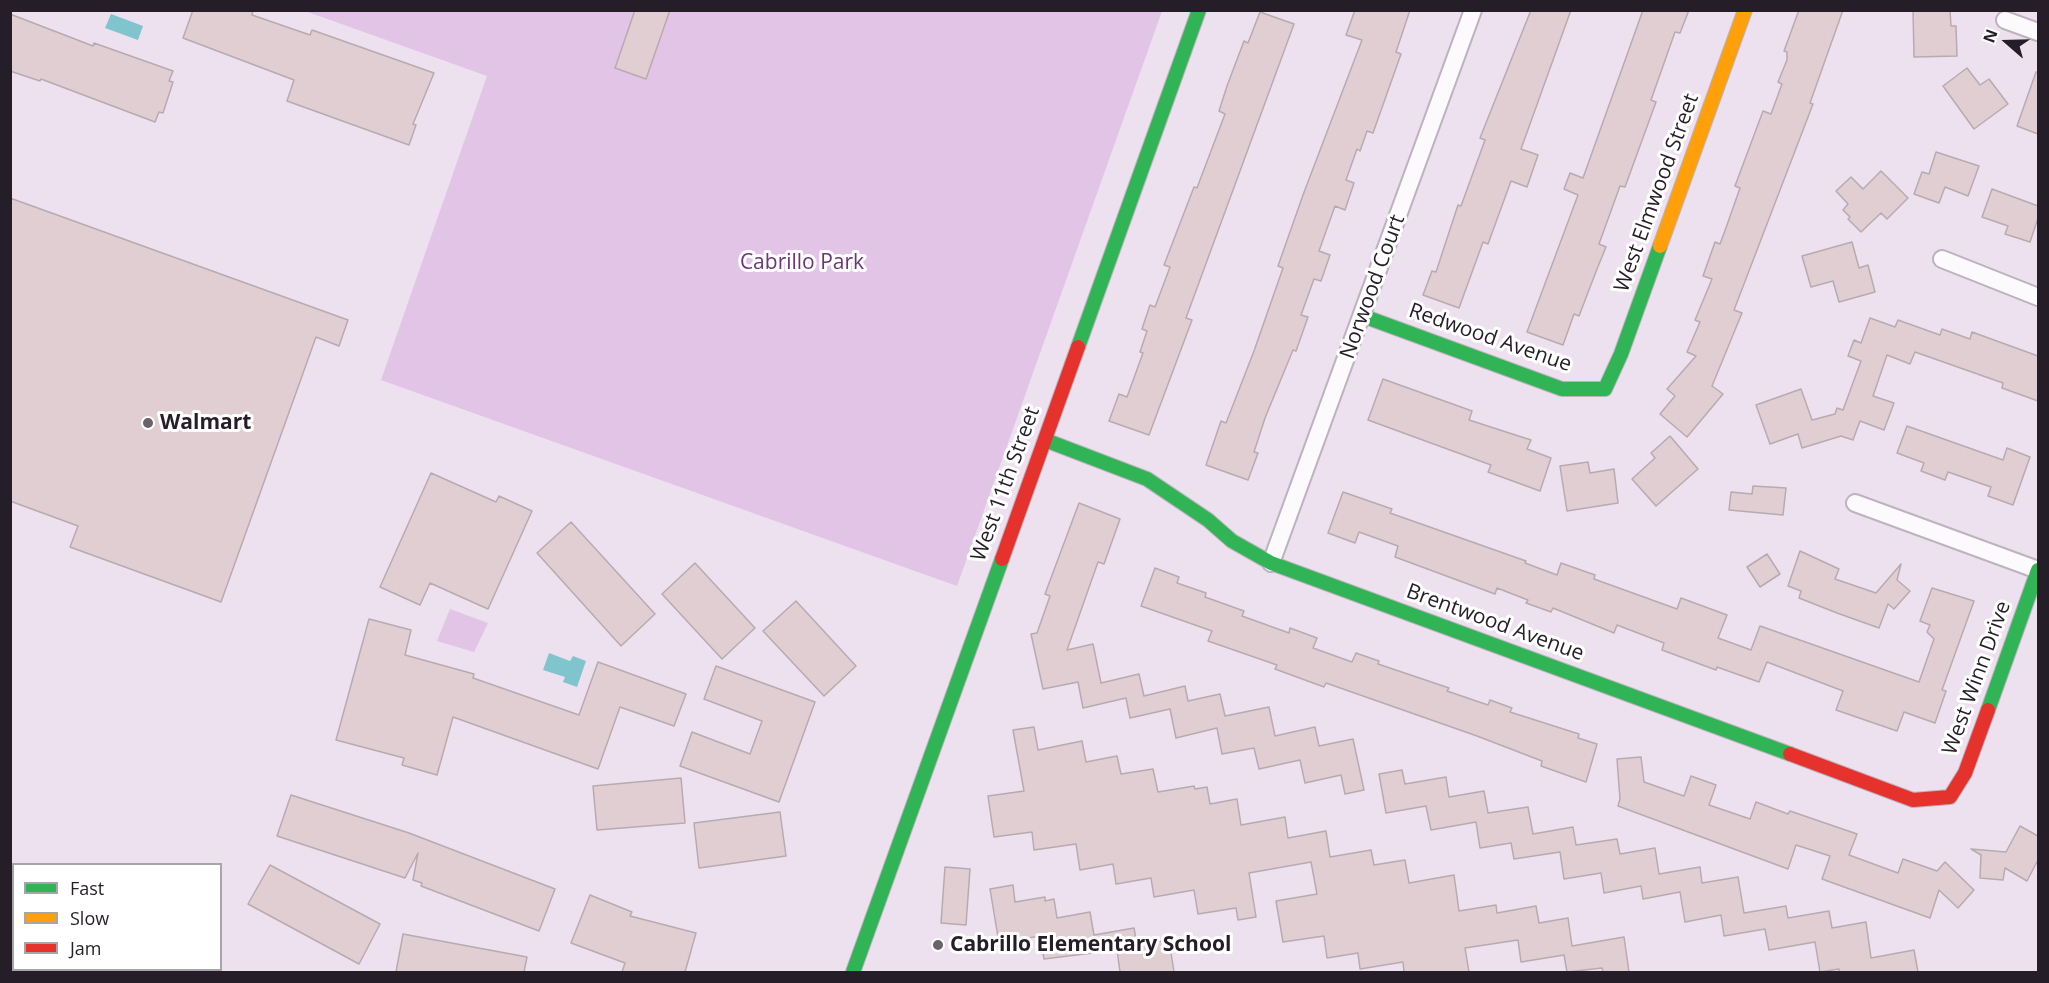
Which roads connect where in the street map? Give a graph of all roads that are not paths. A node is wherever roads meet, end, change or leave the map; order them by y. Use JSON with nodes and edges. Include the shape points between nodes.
{"nodes":[{"id":1,"x":1199,"y":10,"type":"edge"},
{"id":2,"x":1473,"y":10,"type":"edge"},
{"id":3,"x":1745,"y":10,"type":"edge"},
{"id":4,"x":2005,"y":20,"type":"dead end"},
{"id":5,"x":2038,"y":32,"type":"edge"},
{"id":6,"x":1942,"y":260,"type":"dead end"},
{"id":7,"x":2038,"y":297,"type":"edge"},
{"id":8,"x":1364,"y":316,"type":"junction"},
{"id":9,"x":1605,"y":389,"type":"joint"},
{"id":10,"x":1045,"y":440,"type":"junction"},
{"id":11,"x":1855,"y":503,"type":"dead end"},
{"id":12,"x":1271,"y":563,"type":"junction"},
{"id":13,"x":2038,"y":570,"type":"edge"},
{"id":14,"x":1950,"y":797,"type":"joint"},
{"id":15,"x":853,"y":972,"type":"edge"}],
"edges":[{"from":1,"to":10,"type":"street","name":"West 11th Street"},
{"from":2,"to":8,"type":"street","name":"Norwood Court"},
{"from":3,"to":9,"type":"street","name":"West Elmwood Street"},
{"from":4,"to":5,"type":"street"},
{"from":6,"to":7,"type":"street"},
{"from":8,"to":9,"type":"street","name":"Redwood Avenue","via":[[1562,389]]},
{"from":8,"to":12,"type":"street","name":"Norwood Court"},
{"from":10,"to":12,"type":"street","name":"Brentwood Avenue","via":[[1147,479],[1232,541]]},
{"from":10,"to":15,"type":"street","name":"West 11th Street"},
{"from":11,"to":13,"type":"street"},
{"from":12,"to":14,"type":"street","name":"Brentwood Avenue","via":[[1913,800]]},
{"from":13,"to":14,"type":"street","name":"West Winn Drive","via":[[1965,773]]}]}
